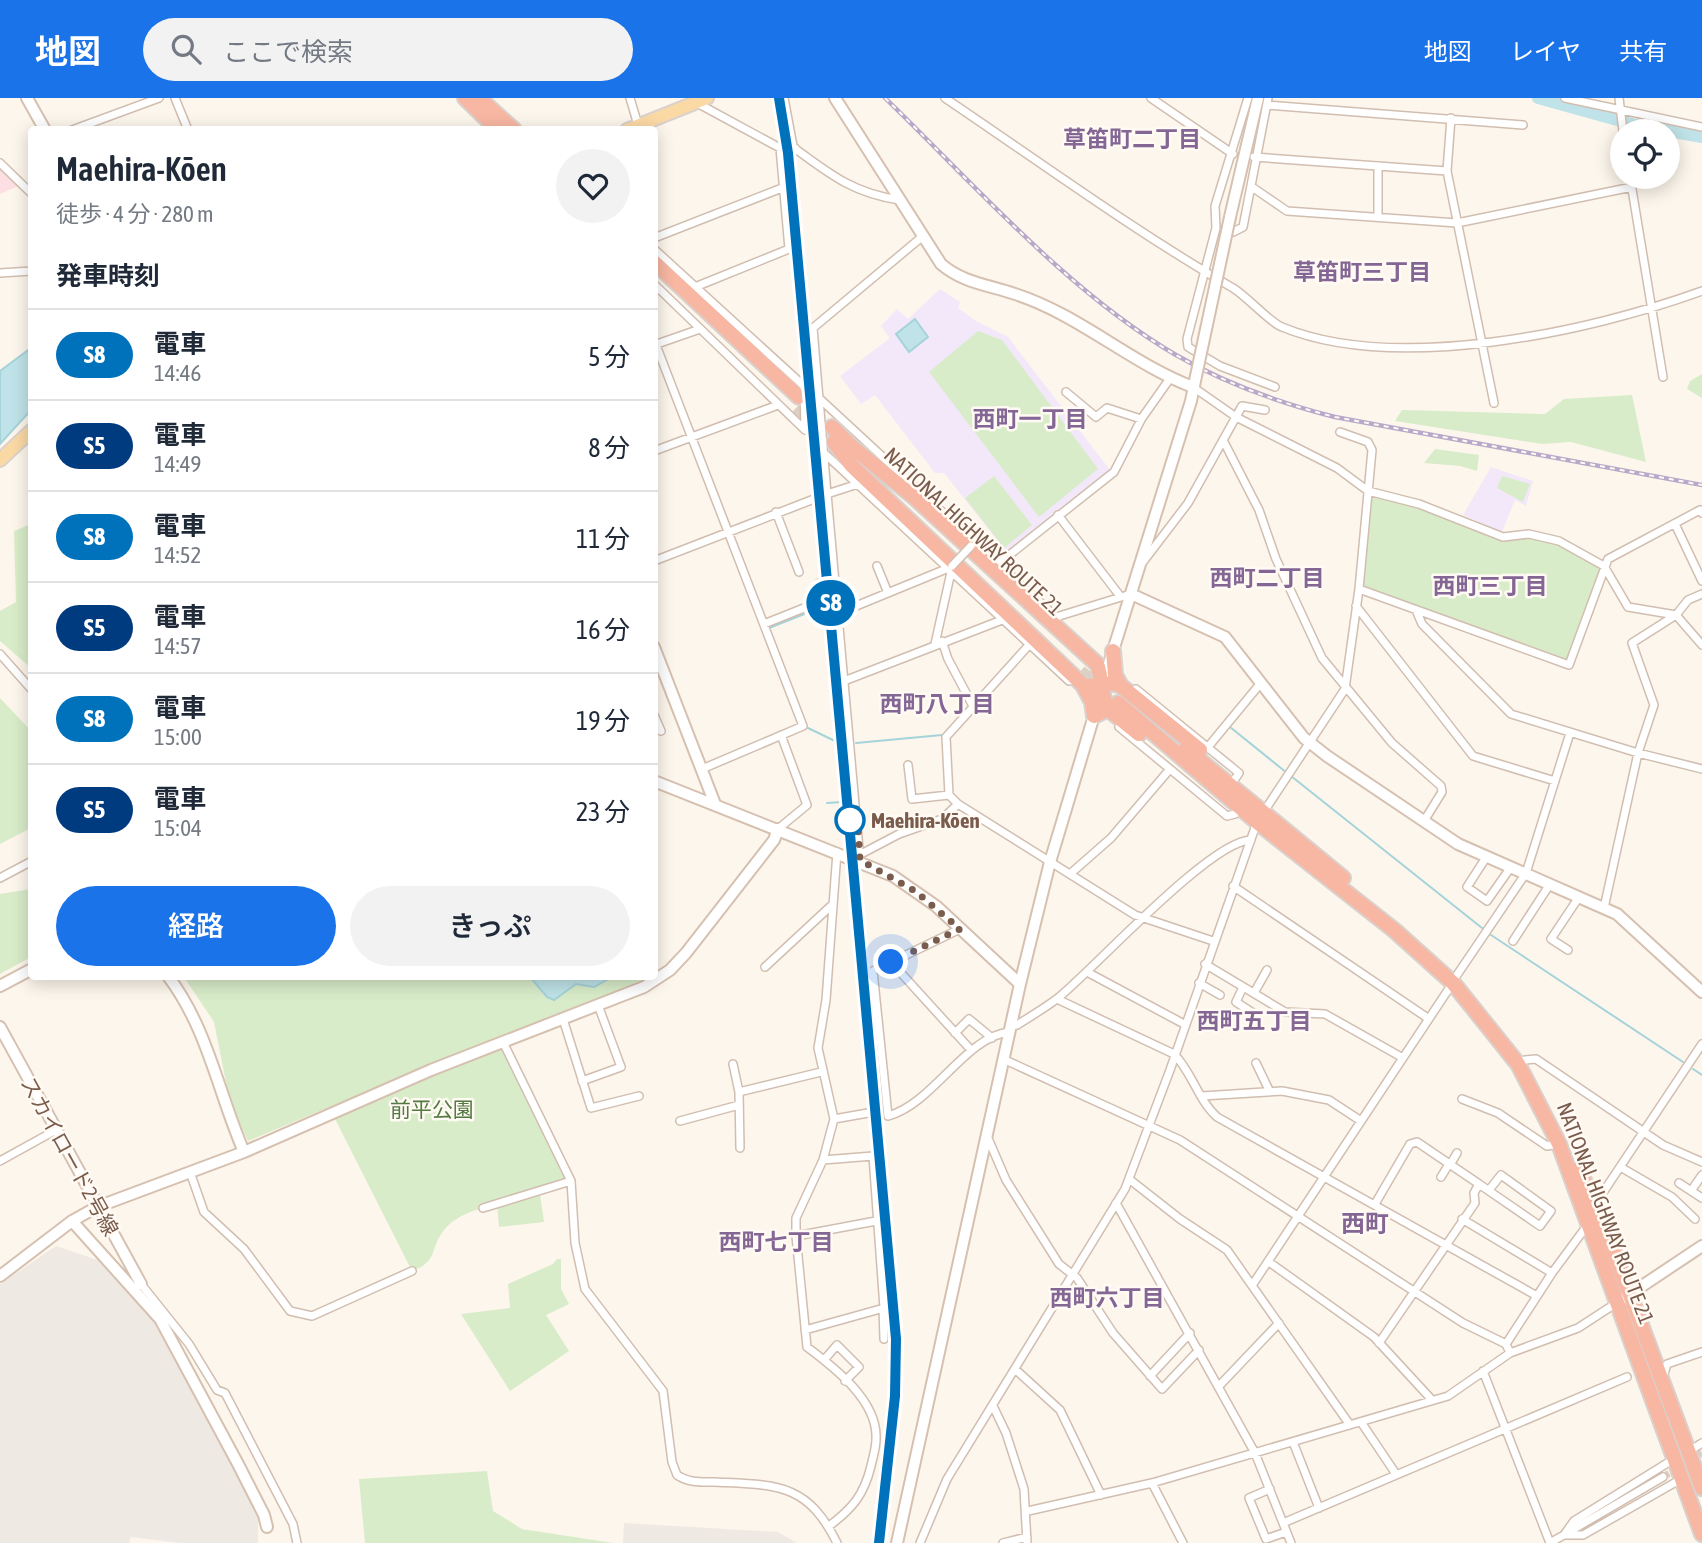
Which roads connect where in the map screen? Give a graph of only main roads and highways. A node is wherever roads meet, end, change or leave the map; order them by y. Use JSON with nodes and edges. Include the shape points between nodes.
{"nodes":[{"id":1,"x":465,"y":98,"type":"edge"},
{"id":2,"x":480,"y":98,"type":"edge"},
{"id":3,"x":702,"y":100,"type":"edge"},
{"id":4,"x":494,"y":126,"type":"edge"},
{"id":5,"x":510,"y":126,"type":"edge"},
{"id":6,"x":636,"y":126,"type":"edge"},
{"id":7,"x":658,"y":266,"type":"edge"},
{"id":8,"x":658,"y":279,"type":"edge"},
{"id":9,"x":28,"y":433,"type":"edge"},
{"id":10,"x":0,"y":460,"type":"edge"},
{"id":11,"x":1085,"y":673,"type":"junction"},
{"id":12,"x":1103,"y":684,"type":"junction"},
{"id":13,"x":1121,"y":698,"type":"junction"},
{"id":14,"x":1258,"y":821,"type":"junction"},
{"id":15,"x":1455,"y":979,"type":"junction"},
{"id":16,"x":1624,"y":1298,"type":"junction"},
{"id":17,"x":1657,"y":1378,"type":"junction"},
{"id":18,"x":1702,"y":1488,"type":"edge"},
{"id":19,"x":1702,"y":1534,"type":"edge"}],
"edges":[{"from":1,"to":4,"type":"highway"},
{"from":2,"to":5,"type":"highway"},
{"from":3,"to":6,"type":"main road"},
{"from":7,"to":8,"type":"highway","via":[[798,402]]},
{"from":9,"to":10,"type":"main road"},
{"from":11,"to":11,"type":"highway","name":"NATIONAL HIGHWAY ROUTE 21","via":[[852,466],[829,440],[852,447],[914,497]]},
{"from":11,"to":12,"type":"highway"},
{"from":11,"to":12,"type":"highway","via":[[1092,687]]},
{"from":11,"to":13,"type":"highway","via":[[1094,716]]},
{"from":11,"to":13,"type":"highway","via":[[1113,651]]},
{"from":12,"to":13,"type":"highway","via":[[1109,682]]},
{"from":12,"to":13,"type":"highway","via":[[1102,696]]},
{"from":13,"to":14,"type":"highway","name":"NATIONAL HIGHWAY ROUTE 21"},
{"from":13,"to":14,"type":"highway","via":[[1235,779]]},
{"from":13,"to":14,"type":"highway","via":[[1123,721],[1235,814]]},
{"from":14,"to":15,"type":"highway","name":"NATIONAL HIGHWAY ROUTE 21"},
{"from":14,"to":15,"type":"highway","name":"NATIONAL HIGHWAY ROUTE 21","via":[[1316,848],[1331,867]]},
{"from":15,"to":16,"type":"highway","name":"NATIONAL HIGHWAY ROUTE 21","via":[[1518,1064],[1559,1144]]},
{"from":15,"to":16,"type":"highway","name":"NATIONAL HIGHWAY ROUTE 21","via":[[1492,1014],[1545,1094],[1594,1206]]},
{"from":16,"to":17,"type":"highway","name":"NATIONAL HIGHWAY ROUTE 21"},
{"from":17,"to":18,"type":"highway","name":"NATIONAL HIGHWAY ROUTE 21"},
{"from":17,"to":19,"type":"highway","name":"NATIONAL HIGHWAY ROUTE 21"}]}
